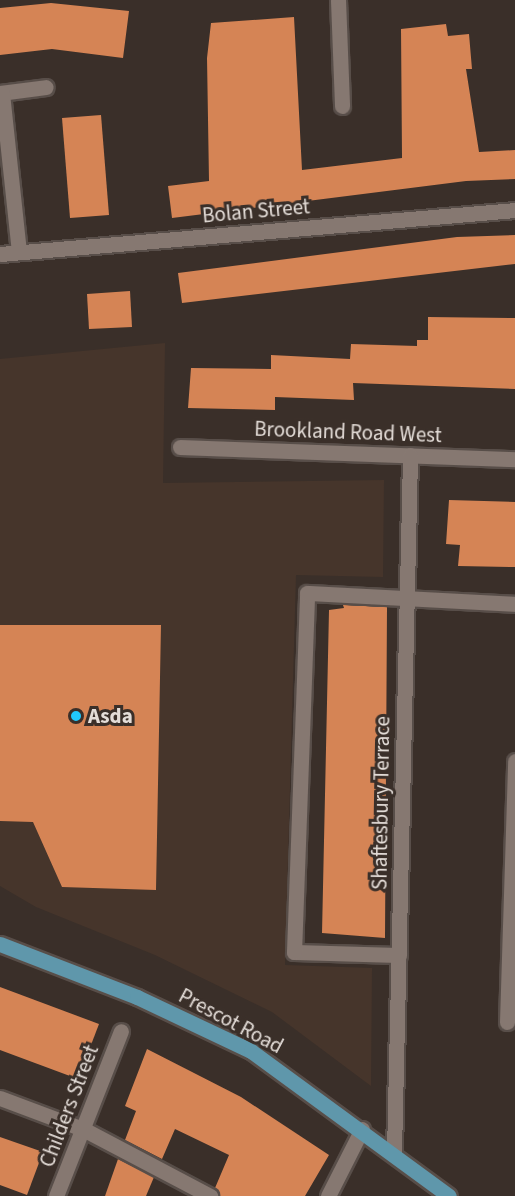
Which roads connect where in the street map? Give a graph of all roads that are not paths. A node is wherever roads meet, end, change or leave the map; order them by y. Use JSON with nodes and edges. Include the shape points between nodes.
{"nodes":[{"id":1,"x":338,"y":0,"type":"edge"},
{"id":2,"x":46,"y":87,"type":"dead end"},
{"id":3,"x":1,"y":93,"type":"edge"},
{"id":4,"x":342,"y":106,"type":"dead end"},
{"id":5,"x":515,"y":210,"type":"edge"},
{"id":6,"x":19,"y":251,"type":"junction"},
{"id":7,"x":0,"y":254,"type":"edge"},
{"id":8,"x":180,"y":447,"type":"dead end"},
{"id":9,"x":410,"y":455,"type":"junction"},
{"id":10,"x":515,"y":459,"type":"edge"},
{"id":11,"x":407,"y":596,"type":"junction"},
{"id":12,"x":515,"y":604,"type":"edge"},
{"id":13,"x":515,"y":761,"type":"edge"},
{"id":14,"x":0,"y":934,"type":"edge"},
{"id":15,"x":0,"y":944,"type":"edge"},
{"id":16,"x":16,"y":950,"type":"junction"},
{"id":17,"x":399,"y":955,"type":"junction"},
{"id":18,"x":507,"y":1022,"type":"dead end"},
{"id":19,"x":121,"y":1031,"type":"dead end"},
{"id":20,"x":0,"y":1098,"type":"edge"},
{"id":21,"x":83,"y":1129,"type":"junction"},
{"id":22,"x":362,"y":1129,"type":"junction"},
{"id":23,"x":394,"y":1152,"type":"junction"},
{"id":24,"x":191,"y":1190,"type":"edge"},
{"id":25,"x":56,"y":1196,"type":"edge"},
{"id":26,"x":210,"y":1196,"type":"edge"},
{"id":27,"x":328,"y":1196,"type":"edge"},
{"id":28,"x":449,"y":1196,"type":"edge"}],
"edges":[{"from":1,"to":4,"type":"street"},
{"from":2,"to":3,"type":"street"},
{"from":3,"to":6,"type":"street"},
{"from":5,"to":6,"type":"street","name":"Bolan Street"},
{"from":6,"to":7,"type":"street","name":"Bolan Street"},
{"from":8,"to":9,"type":"street","name":"Brookland Road West"},
{"from":9,"to":10,"type":"street","name":"Brookland Road West"},
{"from":9,"to":11,"type":"street","name":"Shaftesbury Terrace"},
{"from":11,"to":12,"type":"street"},
{"from":11,"to":17,"type":"street","name":"Shaftesbury Terrace"},
{"from":11,"to":17,"type":"street","via":[[307,593],[294,952]]},
{"from":13,"to":18,"type":"street"},
{"from":14,"to":16,"type":"main road"},
{"from":15,"to":16,"type":"main road","name":"Prescot Road"},
{"from":16,"to":22,"type":"main road","name":"Prescot Road","via":[[137,997],[251,1051]]},
{"from":17,"to":23,"type":"street","name":"Shaftesbury Terrace"},
{"from":19,"to":21,"type":"street","name":"Childers Street"},
{"from":20,"to":21,"type":"street"},
{"from":21,"to":24,"type":"street"},
{"from":21,"to":25,"type":"street","name":"Childers Street"},
{"from":22,"to":23,"type":"main road","name":"Prescot Road"},
{"from":22,"to":27,"type":"street"},
{"from":23,"to":28,"type":"main road","name":"Prescot Road"},
{"from":24,"to":26,"type":"street"}]}
